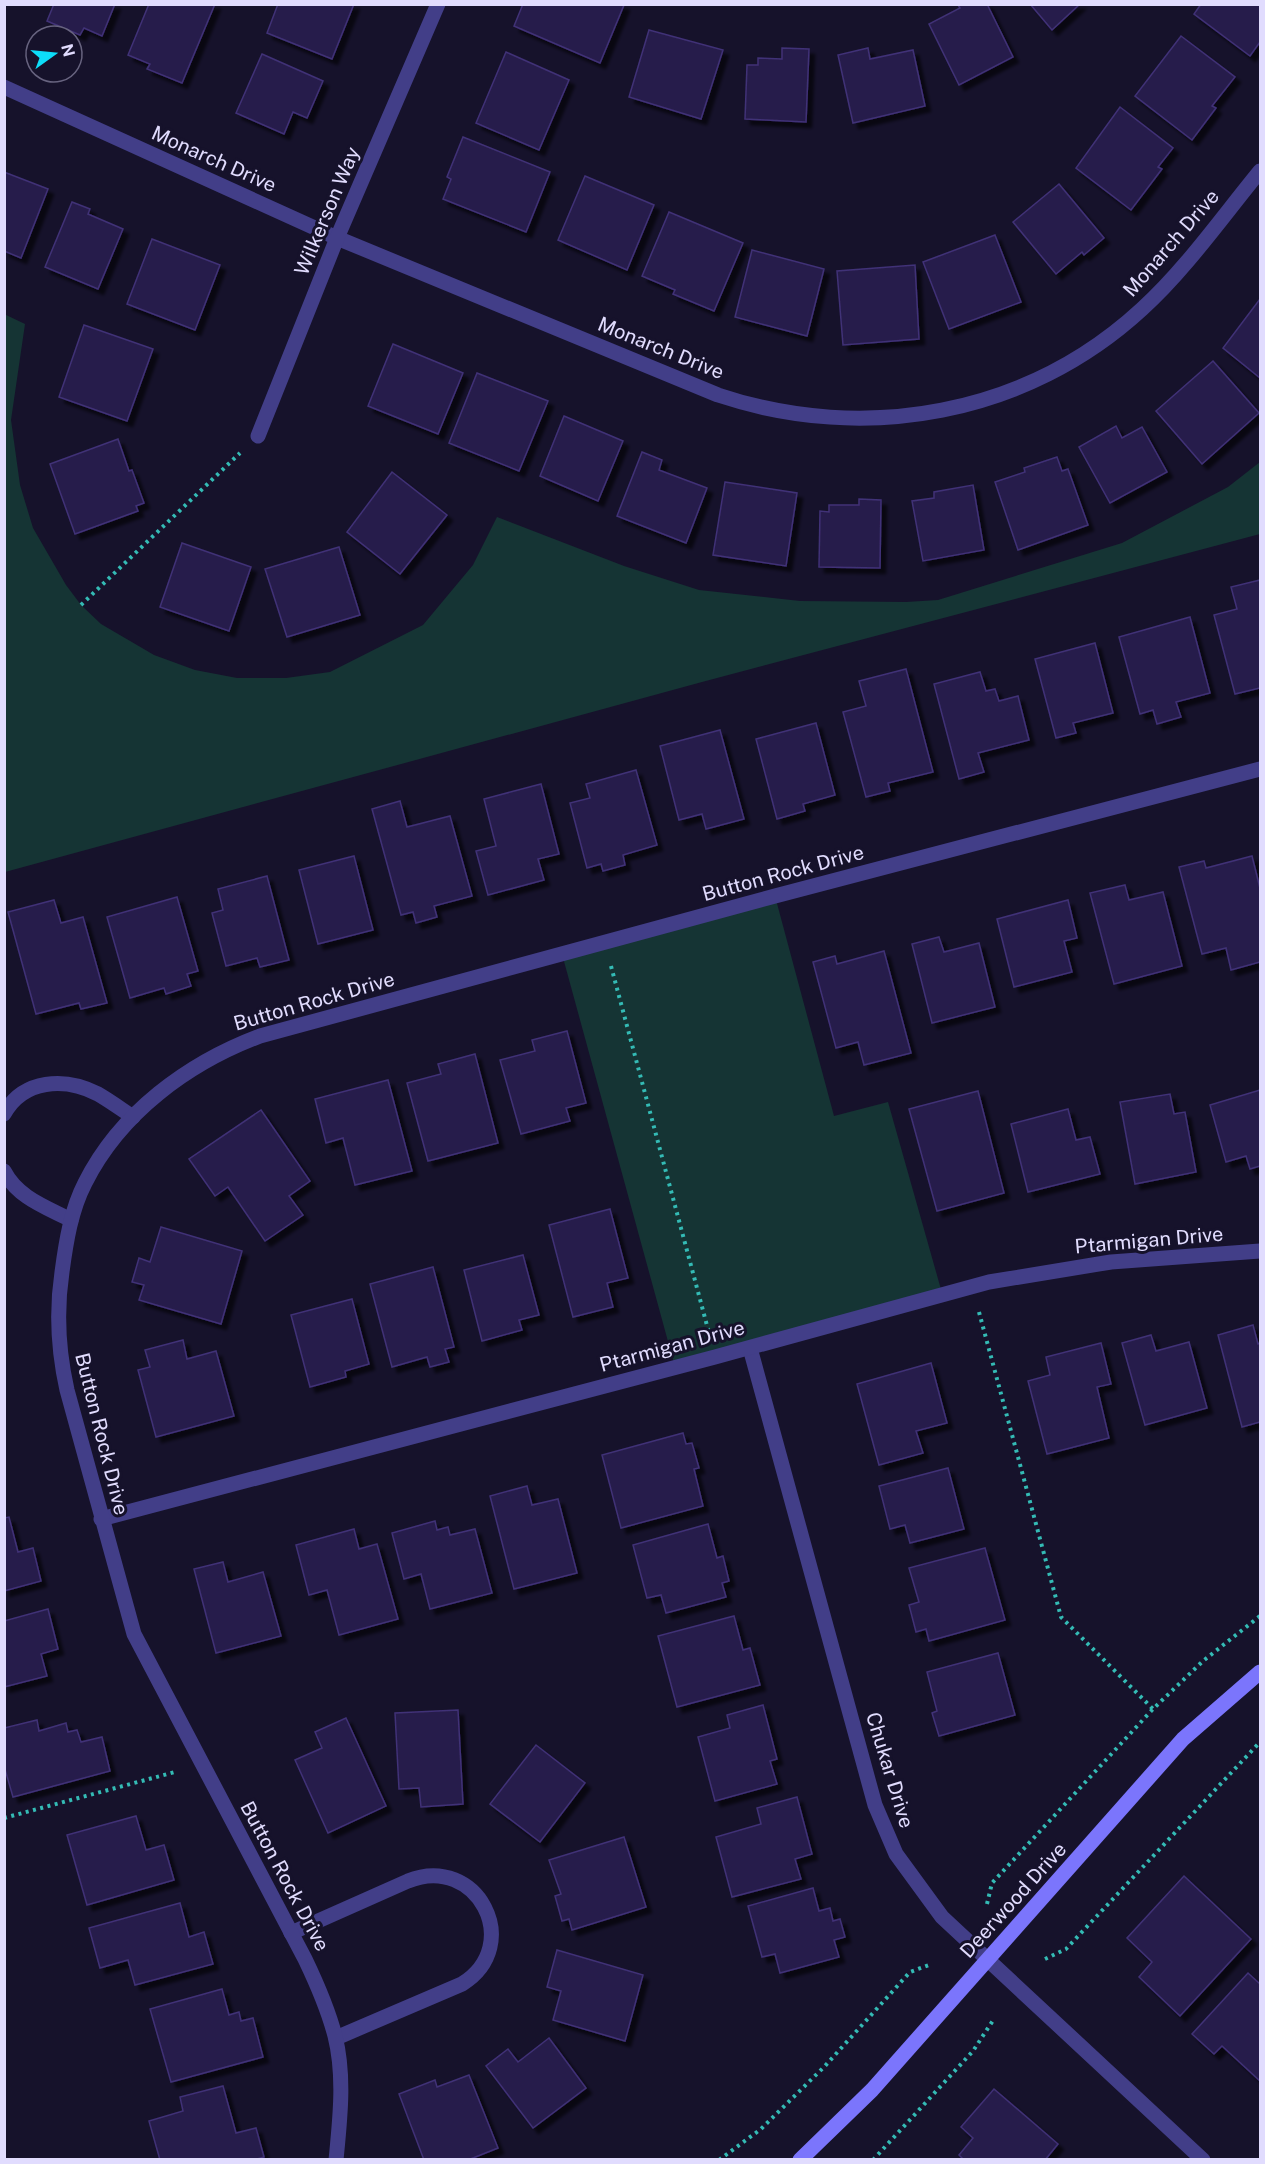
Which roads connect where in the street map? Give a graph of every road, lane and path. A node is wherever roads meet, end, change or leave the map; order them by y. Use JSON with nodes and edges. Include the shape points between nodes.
{"nodes":[{"id":1,"x":438,"y":4,"type":"edge"},
{"id":2,"x":4,"y":87,"type":"edge"},
{"id":3,"x":1260,"y":171,"type":"edge"},
{"id":4,"x":337,"y":238,"type":"junction"},
{"id":5,"x":258,"y":436,"type":"joint"},
{"id":6,"x":81,"y":605,"type":"dead end"},
{"id":7,"x":1260,"y":769,"type":"edge"},
{"id":8,"x":604,"y":942,"type":"junction"},
{"id":9,"x":4,"y":1114,"type":"edge"},
{"id":10,"x":133,"y":1117,"type":"junction"},
{"id":11,"x":4,"y":1172,"type":"edge"},
{"id":12,"x":71,"y":1220,"type":"junction"},
{"id":13,"x":1260,"y":1251,"type":"edge"},
{"id":14,"x":972,"y":1286,"type":"junction"},
{"id":15,"x":750,"y":1348,"type":"junction"},
{"id":16,"x":716,"y":1357,"type":"junction"},
{"id":17,"x":101,"y":1519,"type":"junction"},
{"id":18,"x":1260,"y":1616,"type":"edge"},
{"id":19,"x":1260,"y":1671,"type":"edge"},
{"id":20,"x":1153,"y":1709,"type":"junction"},
{"id":21,"x":1260,"y":1742,"type":"edge"},
{"id":22,"x":202,"y":1764,"type":"junction"},
{"id":23,"x":4,"y":1818,"type":"edge"},
{"id":24,"x":987,"y":1904,"type":"dead end"},
{"id":25,"x":291,"y":1933,"type":"junction"},
{"id":26,"x":1045,"y":1959,"type":"dead end"},
{"id":27,"x":987,"y":1960,"type":"junction"},
{"id":28,"x":930,"y":1965,"type":"dead end"},
{"id":29,"x":994,"y":2019,"type":"dead end"},
{"id":30,"x":336,"y":2038,"type":"junction"},
{"id":31,"x":336,"y":2160,"type":"edge"},
{"id":32,"x":720,"y":2160,"type":"edge"},
{"id":33,"x":800,"y":2160,"type":"edge"},
{"id":34,"x":873,"y":2160,"type":"edge"},
{"id":35,"x":1203,"y":2160,"type":"edge"}],
"edges":[{"from":1,"to":4,"type":"street","name":"Wilkerson Way"},
{"from":2,"to":4,"type":"street","name":"Monarch Drive"},
{"from":3,"to":4,"type":"street","name":"Monarch Drive","via":[[1158,294],[1079,357],[1000,394],[907,416],[821,418],[718,395]]},
{"from":4,"to":5,"type":"street","name":"Wilkerson Way"},
{"from":5,"to":6,"type":"path"},
{"from":7,"to":8,"type":"street","name":"Button Rock Drive"},
{"from":8,"to":10,"type":"street","name":"Button Rock Drive","via":[[240,1043],[202,1062]]},
{"from":8,"to":16,"type":"path"},
{"from":9,"to":10,"type":"street","via":[[14,1099],[27,1090],[44,1084],[69,1084],[97,1094]]},
{"from":10,"to":12,"type":"street","name":"Button Rock Drive","via":[[98,1159]]},
{"from":11,"to":12,"type":"street","via":[[30,1200]]},
{"from":12,"to":17,"type":"street","name":"Button Rock Drive","via":[[60,1288],[60,1359]]},
{"from":13,"to":14,"type":"street","name":"Ptarmigan Drive","via":[[1111,1262]]},
{"from":14,"to":15,"type":"street","name":"Ptarmigan Drive"},
{"from":14,"to":20,"type":"path","via":[[1061,1617]]},
{"from":15,"to":16,"type":"street","name":"Ptarmigan Drive"},
{"from":15,"to":27,"type":"street","name":"Chukar Drive","via":[[881,1823],[896,1854],[942,1917]]},
{"from":16,"to":17,"type":"street","name":"Ptarmigan Drive"},
{"from":17,"to":22,"type":"street","name":"Button Rock Drive","via":[[134,1634]]},
{"from":18,"to":20,"type":"path","via":[[1203,1661]]},
{"from":19,"to":27,"type":"street","name":"Deerwood Drive","via":[[1183,1739]]},
{"from":20,"to":24,"type":"path","via":[[992,1883]]},
{"from":21,"to":26,"type":"path","via":[[1066,1949]]},
{"from":22,"to":23,"type":"path"},
{"from":22,"to":25,"type":"street","name":"Button Rock Drive"},
{"from":25,"to":30,"type":"street","name":"Button Rock Drive","via":[[318,1986]]},
{"from":25,"to":30,"type":"street","via":[[423,1877],[448,1878],[465,1884],[486,1909],[491,1947],[485,1964],[473,1977]]},
{"from":27,"to":33,"type":"street","name":"Deerwood Drive","via":[[872,2090]]},
{"from":27,"to":35,"type":"street","name":"Chukar Drive"},
{"from":28,"to":32,"type":"path","via":[[910,1972],[825,2066],[761,2129]]},
{"from":29,"to":34,"type":"path","via":[[973,2051]]},
{"from":30,"to":31,"type":"street","name":"Button Rock Drive","via":[[340,2073]]}]}
